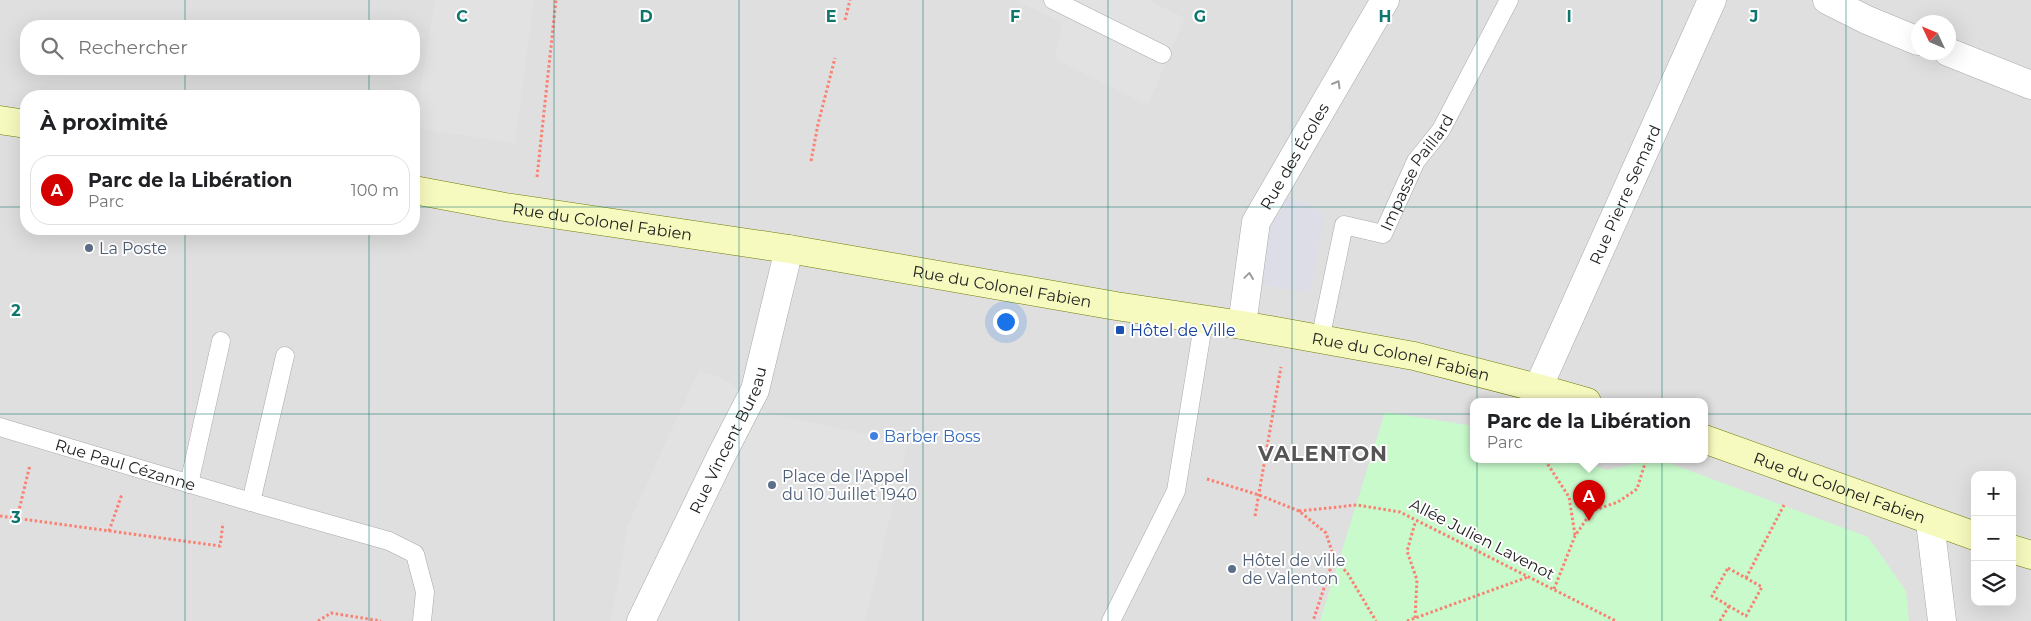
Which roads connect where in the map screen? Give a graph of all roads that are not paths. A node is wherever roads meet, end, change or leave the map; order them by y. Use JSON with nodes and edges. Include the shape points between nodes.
{"nodes":[{"id":1,"x":1053,"y":0,"type":"edge"},
{"id":2,"x":1385,"y":0,"type":"edge"},
{"id":3,"x":1509,"y":0,"type":"edge"},
{"id":4,"x":1712,"y":0,"type":"edge"},
{"id":5,"x":1827,"y":0,"type":"edge"},
{"id":6,"x":1911,"y":38,"type":"edge"},
{"id":7,"x":1162,"y":54,"type":"dead end"},
{"id":8,"x":1956,"y":55,"type":"edge"},
{"id":9,"x":2031,"y":85,"type":"edge"},
{"id":10,"x":0,"y":120,"type":"edge"},
{"id":11,"x":20,"y":123,"type":"edge"},
{"id":12,"x":420,"y":191,"type":"edge"},
{"id":13,"x":789,"y":249,"type":"junction"},
{"id":14,"x":1204,"y":319,"type":"junction"},
{"id":15,"x":1242,"y":325,"type":"junction"},
{"id":16,"x":1320,"y":340,"type":"junction"},
{"id":17,"x":221,"y":341,"type":"dead end"},
{"id":18,"x":285,"y":356,"type":"dead end"},
{"id":19,"x":1538,"y":388,"type":"junction"},
{"id":20,"x":1573,"y":398,"type":"edge"},
{"id":21,"x":0,"y":427,"type":"edge"},
{"id":22,"x":1708,"y":440,"type":"edge"},
{"id":23,"x":189,"y":484,"type":"junction"},
{"id":24,"x":251,"y":502,"type":"junction"},
{"id":25,"x":1930,"y":522,"type":"junction"},
{"id":26,"x":1971,"y":535,"type":"edge"},
{"id":27,"x":2016,"y":550,"type":"edge"},
{"id":28,"x":2031,"y":555,"type":"edge"},
{"id":29,"x":1116,"y":620,"type":"edge"},
{"id":30,"x":422,"y":621,"type":"edge"},
{"id":31,"x":641,"y":621,"type":"edge"},
{"id":32,"x":1942,"y":621,"type":"edge"}],
"edges":[{"from":1,"to":7,"type":"lane"},
{"from":15,"to":2,"type":"street","name":"Rue des Écoles","one_way":true,"via":[[1256,222]]},
{"from":3,"to":16,"type":"lane","name":"Impasse Paillard","via":[[1441,130],[1416,161],[1383,234],[1344,225]]},
{"from":4,"to":19,"type":"street","name":"Rue Pierre Semard"},
{"from":5,"to":6,"type":"street"},
{"from":8,"to":9,"type":"street"},
{"from":10,"to":11,"type":"street"},
{"from":12,"to":13,"type":"street","name":"Rue du Colonel Fabien","via":[[505,207]]},
{"from":13,"to":14,"type":"street","name":"Rue du Colonel Fabien"},
{"from":13,"to":31,"type":"street","name":"Rue Vincent Bureau","via":[[755,390]]},
{"from":14,"to":15,"type":"street","name":"Rue du Colonel Fabien"},
{"from":14,"to":29,"type":"lane","via":[[1176,491]]},
{"from":15,"to":16,"type":"street","name":"Rue du Colonel Fabien"},
{"from":16,"to":19,"type":"street","name":"Rue du Colonel Fabien","via":[[1414,356]]},
{"from":17,"to":23,"type":"lane"},
{"from":18,"to":24,"type":"lane"},
{"from":19,"to":20,"type":"street","name":"Rue du Colonel Fabien"},
{"from":21,"to":23,"type":"lane","name":"Rue Paul Cézanne"},
{"from":22,"to":25,"type":"street","name":"Rue du Colonel Fabien"},
{"from":23,"to":24,"type":"lane","name":"Rue Paul Cézanne"},
{"from":24,"to":30,"type":"lane","name":"Rue Paul Cézanne","via":[[389,541],[415,554],[425,592]]},
{"from":25,"to":26,"type":"street","name":"Rue du Colonel Fabien"},
{"from":25,"to":32,"type":"street"},
{"from":27,"to":28,"type":"street"}]}
